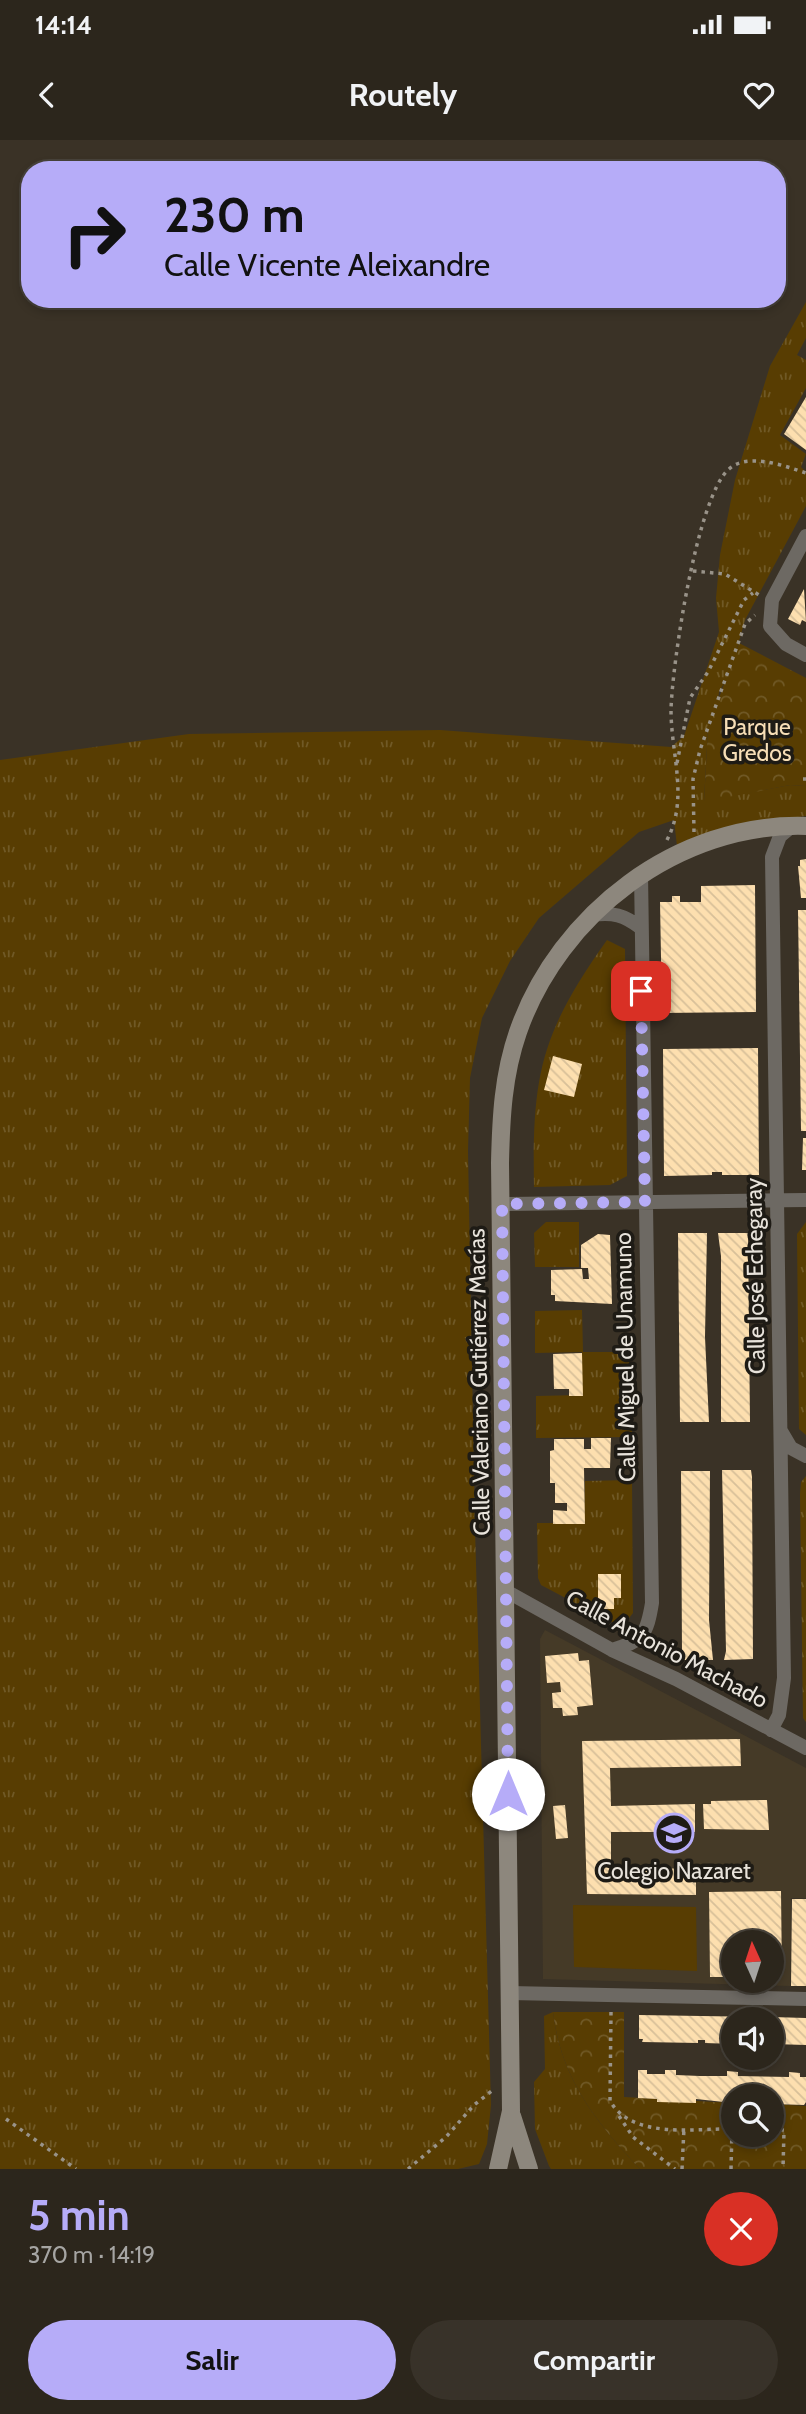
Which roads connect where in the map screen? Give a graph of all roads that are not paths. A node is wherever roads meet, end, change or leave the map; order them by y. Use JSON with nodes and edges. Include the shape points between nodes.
{"nodes":[{"id":1,"x":806,"y":536,"type":"edge"},
{"id":2,"x":806,"y":655,"type":"edge"},
{"id":3,"x":799,"y":826,"type":"edge"},
{"id":4,"x":641,"y":874,"type":"junction"},
{"id":5,"x":592,"y":915,"type":"junction"},
{"id":6,"x":641,"y":928,"type":"junction"},
{"id":7,"x":777,"y":1200,"type":"junction"},
{"id":8,"x":806,"y":1200,"type":"edge"},
{"id":9,"x":645,"y":1202,"type":"junction"},
{"id":10,"x":502,"y":1204,"type":"junction"},
{"id":11,"x":780,"y":1431,"type":"junction"},
{"id":12,"x":806,"y":1456,"type":"edge"},
{"id":13,"x":506,"y":1591,"type":"junction"},
{"id":14,"x":612,"y":1650,"type":"junction"},
{"id":15,"x":771,"y":1730,"type":"junction"},
{"id":16,"x":806,"y":1748,"type":"edge"},
{"id":17,"x":510,"y":1993,"type":"junction"},
{"id":18,"x":806,"y":1999,"type":"edge"},
{"id":19,"x":511,"y":2111,"type":"junction"},
{"id":20,"x":498,"y":2169,"type":"edge"},
{"id":21,"x":529,"y":2169,"type":"edge"}],
"edges":[{"from":1,"to":2,"type":"street","via":[[772,600],[769,626],[786,644]]},
{"from":3,"to":4,"type":"main road","name":"Calle Valeriano Gutiérrez Macías","via":[[708,841]]},
{"from":3,"to":7,"type":"street","name":"Calle José Echegaray","via":[[780,836],[772,857]]},
{"from":4,"to":5,"type":"main road","name":"Calle Valeriano Gutiérrez Macías"},
{"from":4,"to":6,"type":"street","name":"Calle Miguel de Unamuno"},
{"from":5,"to":6,"type":"street","via":[[613,912]]},
{"from":5,"to":10,"type":"main road","name":"Calle Valeriano Gutiérrez Macías","via":[[551,967],[517,1033],[501,1106]]},
{"from":6,"to":9,"type":"street","name":"Calle Miguel de Unamuno"},
{"from":7,"to":8,"type":"street"},
{"from":7,"to":9,"type":"street"},
{"from":7,"to":11,"type":"street","name":"Calle José Echegaray"},
{"from":9,"to":10,"type":"street"},
{"from":9,"to":14,"type":"street","name":"Calle Miguel de Unamuno","via":[[652,1603],[648,1629],[632,1644]]},
{"from":10,"to":13,"type":"main road","name":"Calle Valeriano Gutiérrez Macías"},
{"from":11,"to":12,"type":"street","via":[[791,1448]]},
{"from":11,"to":15,"type":"street","name":"Calle José Echegaray","via":[[784,1678],[779,1715]]},
{"from":13,"to":14,"type":"street","name":"Calle Antonio Machado"},
{"from":13,"to":17,"type":"main road","name":"Calle Valeriano Gutiérrez Macías"},
{"from":14,"to":15,"type":"street","name":"Calle Antonio Machado"},
{"from":15,"to":16,"type":"street","name":"Calle Antonio Machado"},
{"from":17,"to":18,"type":"street"},
{"from":17,"to":19,"type":"main road","name":"Calle Valeriano Gutiérrez Macías"},
{"from":19,"to":20,"type":"main road","name":"Calle Valeriano Gutiérrez Macías"},
{"from":19,"to":21,"type":"main road","name":"Calle Valeriano Gutiérrez Macías"}]}
